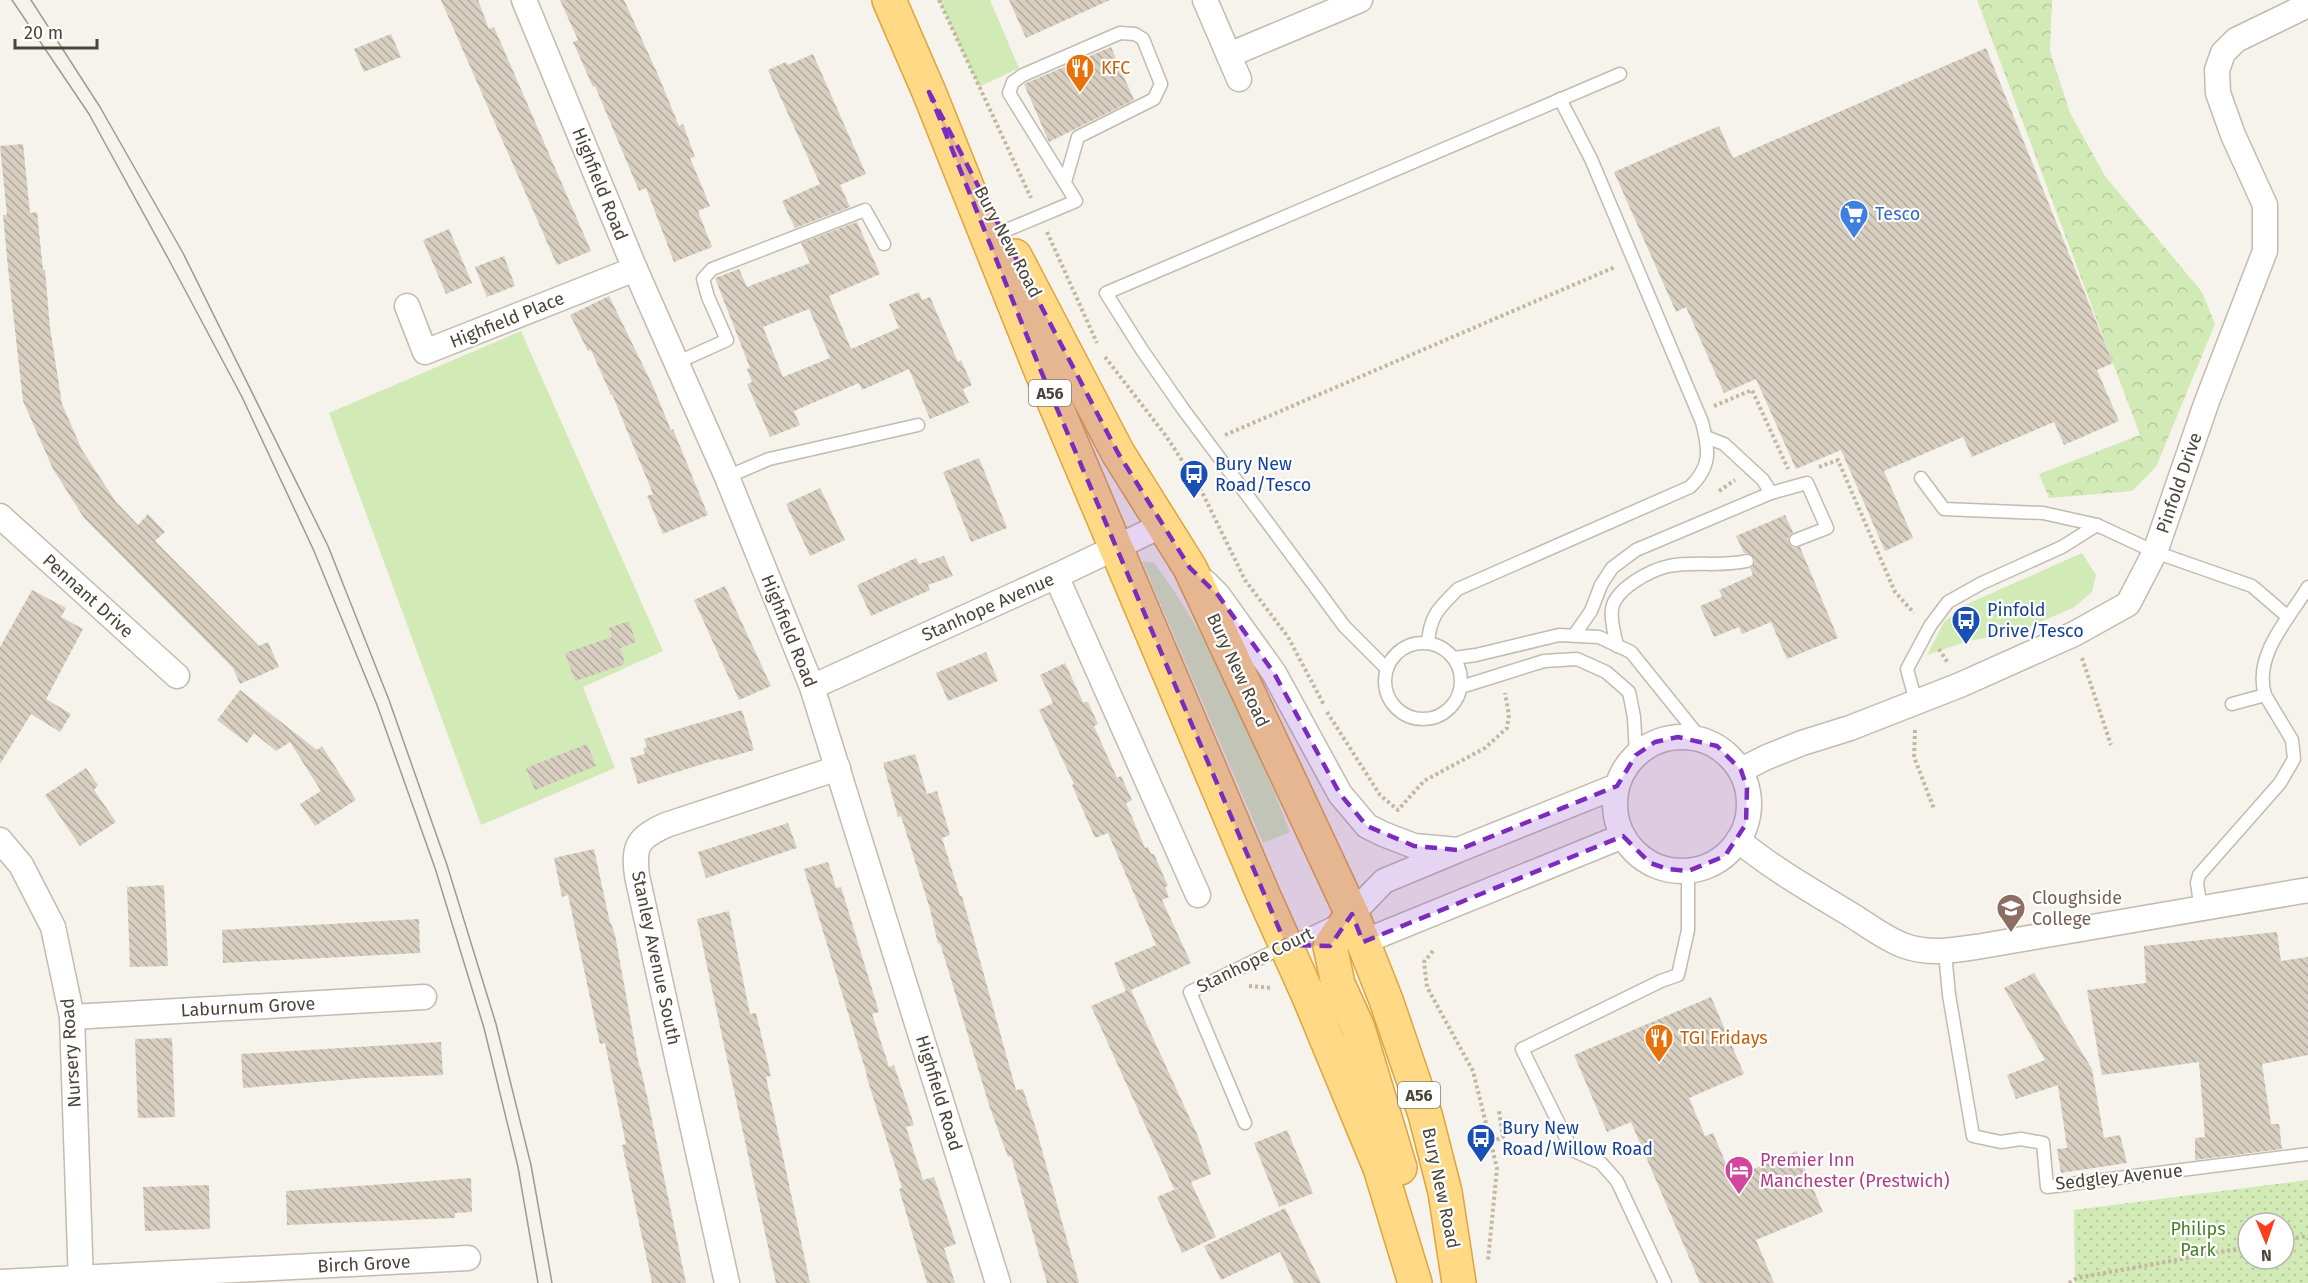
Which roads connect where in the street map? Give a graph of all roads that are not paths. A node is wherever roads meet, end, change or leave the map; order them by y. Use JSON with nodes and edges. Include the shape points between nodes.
{"nodes":[{"id":1,"x":524,"y":0,"type":"edge"},
{"id":2,"x":889,"y":0,"type":"edge"},
{"id":3,"x":1205,"y":0,"type":"edge"},
{"id":4,"x":1360,"y":0,"type":"edge"},
{"id":5,"x":2308,"y":5,"type":"edge"},
{"id":6,"x":1229,"y":55,"type":"junction"},
{"id":7,"x":1620,"y":74,"type":"dead end"},
{"id":8,"x":1239,"y":79,"type":"dead end"},
{"id":9,"x":929,"y":92,"type":"junction"},
{"id":10,"x":1560,"y":99,"type":"junction"},
{"id":11,"x":1065,"y":182,"type":"junction"},
{"id":12,"x":1002,"y":232,"type":"junction"},
{"id":13,"x":884,"y":244,"type":"dead end"},
{"id":14,"x":635,"y":269,"type":"junction"},
{"id":15,"x":407,"y":306,"type":"dead end"},
{"id":16,"x":676,"y":363,"type":"junction"},
{"id":17,"x":918,"y":425,"type":"dead end"},
{"id":18,"x":1706,"y":437,"type":"junction"},
{"id":19,"x":727,"y":477,"type":"junction"},
{"id":20,"x":1921,"y":478,"type":"dead end"},
{"id":21,"x":1771,"y":494,"type":"junction"},
{"id":22,"x":0,"y":516,"type":"edge"},
{"id":23,"x":1163,"y":525,"type":"junction"},
{"id":24,"x":2097,"y":525,"type":"junction"},
{"id":25,"x":1796,"y":540,"type":"dead end"},
{"id":26,"x":1115,"y":548,"type":"junction"},
{"id":27,"x":2155,"y":552,"type":"junction"},
{"id":28,"x":1747,"y":561,"type":"dead end"},
{"id":29,"x":1190,"y":568,"type":"junction"},
{"id":30,"x":1056,"y":576,"type":"junction"},
{"id":31,"x":2308,"y":587,"type":"edge"},
{"id":32,"x":2288,"y":618,"type":"junction"},
{"id":33,"x":1575,"y":634,"type":"junction"},
{"id":34,"x":1428,"y":643,"type":"junction"},
{"id":35,"x":1617,"y":646,"type":"junction"},
{"id":36,"x":1454,"y":658,"type":"junction"},
{"id":37,"x":1387,"y":669,"type":"junction"},
{"id":38,"x":177,"y":676,"type":"dead end"},
{"id":39,"x":812,"y":687,"type":"junction"},
{"id":40,"x":1461,"y":687,"type":"junction"},
{"id":41,"x":2265,"y":695,"type":"junction"},
{"id":42,"x":1916,"y":702,"type":"junction"},
{"id":43,"x":2232,"y":704,"type":"dead end"},
{"id":44,"x":1701,"y":739,"type":"junction"},
{"id":45,"x":1636,"y":755,"type":"junction"},
{"id":46,"x":838,"y":768,"type":"junction"},
{"id":47,"x":1741,"y":770,"type":"junction"},
{"id":48,"x":1617,"y":786,"type":"junction"},
{"id":49,"x":1623,"y":836,"type":"junction"},
{"id":50,"x":0,"y":840,"type":"edge"},
{"id":51,"x":1738,"y":840,"type":"junction"},
{"id":52,"x":1458,"y":850,"type":"junction"},
{"id":53,"x":1688,"y":871,"type":"junction"},
{"id":54,"x":2308,"y":890,"type":"edge"},
{"id":55,"x":1198,"y":895,"type":"dead end"},
{"id":56,"x":2201,"y":909,"type":"junction"},
{"id":57,"x":1357,"y":928,"type":"junction"},
{"id":58,"x":1286,"y":945,"type":"junction"},
{"id":59,"x":1330,"y":946,"type":"junction"},
{"id":60,"x":1945,"y":952,"type":"junction"},
{"id":61,"x":424,"y":997,"type":"dead end"},
{"id":62,"x":72,"y":1017,"type":"junction"},
{"id":63,"x":1245,"y":1123,"type":"dead end"},
{"id":64,"x":2308,"y":1154,"type":"edge"},
{"id":65,"x":468,"y":1258,"type":"dead end"},
{"id":66,"x":81,"y":1281,"type":"edge"},
{"id":67,"x":0,"y":1282,"type":"edge"},
{"id":68,"x":727,"y":1283,"type":"edge"},
{"id":69,"x":998,"y":1283,"type":"edge"},
{"id":70,"x":1415,"y":1283,"type":"edge"},
{"id":71,"x":1422,"y":1283,"type":"edge"},
{"id":72,"x":1459,"y":1283,"type":"edge"},
{"id":73,"x":1665,"y":1283,"type":"edge"}],
"edges":[{"from":1,"to":14,"type":"street","name":"Highfield Road"},
{"from":2,"to":9,"type":"highway","name":"Bury New Road","number":"A56"},
{"from":3,"to":6,"type":"street"},
{"from":4,"to":6,"type":"street"},
{"from":5,"to":27,"type":"street","name":"Pinfold Drive","via":[[2236,40],[2223,53],[2217,70],[2218,93],[2265,205],[2265,251]]},
{"from":6,"to":8,"type":"street"},
{"from":7,"to":10,"type":"lane"},
{"from":9,"to":12,"type":"highway","name":"Bury New Road","number":"A56"},
{"from":9,"to":26,"type":"highway","name":"Bury New Road","number":"A56"},
{"from":10,"to":18,"type":"lane","via":[[1591,159]]},
{"from":10,"to":37,"type":"lane","via":[[1106,293],[1142,350],[1344,626]]},
{"from":11,"to":11,"type":"lane","via":[[1009,93],[1013,82],[1120,33],[1135,34],[1143,39],[1161,84],[1154,99],[1078,137]]},
{"from":11,"to":12,"type":"lane","via":[[1076,201]]},
{"from":12,"to":23,"type":"highway","name":"Bury New Road","number":"A56","via":[[1118,453]]},
{"from":13,"to":16,"type":"lane","via":[[865,210],[712,269],[703,279],[727,340]]},
{"from":14,"to":15,"type":"street","name":"Highfield Place","via":[[425,352]]},
{"from":14,"to":16,"type":"street","name":"Highfield Road"},
{"from":16,"to":19,"type":"street","name":"Highfield Road"},
{"from":17,"to":19,"type":"lane","via":[[770,459]]},
{"from":18,"to":21,"type":"lane","via":[[1724,444],[1763,480]]},
{"from":18,"to":34,"type":"lane","via":[[1707,464],[1690,487],[1458,589],[1436,611],[1429,626]]},
{"from":19,"to":39,"type":"street","name":"Highfield Road"},
{"from":20,"to":24,"type":"lane","via":[[1944,509],[2043,513]]},
{"from":21,"to":25,"type":"lane","via":[[1807,483],[1827,528]]},
{"from":21,"to":33,"type":"lane","via":[[1624,558],[1601,585],[1592,612]]},
{"from":22,"to":38,"type":"street","name":"Pennant Drive"},
{"from":23,"to":26,"type":"street","name":"Stanhope Avenue"},
{"from":23,"to":29,"type":"highway","name":"Bury New Road","number":"A56"},
{"from":24,"to":27,"type":"lane"},
{"from":24,"to":42,"type":"lane","via":[[2062,547],[1948,602],[1907,669]]},
{"from":26,"to":30,"type":"street","name":"Stanhope Avenue"},
{"from":26,"to":58,"type":"highway","name":"Bury New Road","number":"A56"},
{"from":27,"to":32,"type":"lane","via":[[2252,586]]},
{"from":27,"to":42,"type":"street","name":"Pinfold Drive","via":[[2128,604],[2074,634]]},
{"from":28,"to":35,"type":"lane","via":[[1668,566],[1633,581],[1617,597],[1612,609]]},
{"from":29,"to":52,"type":"street","via":[[1218,595],[1274,673],[1340,794],[1367,826],[1414,846]]},
{"from":29,"to":57,"type":"highway","name":"Bury New Road","number":"A56"},
{"from":30,"to":39,"type":"street","name":"Stanhope Avenue"},
{"from":30,"to":55,"type":"street"},
{"from":31,"to":32,"type":"lane"},
{"from":32,"to":41,"type":"lane","via":[[2263,664]]},
{"from":33,"to":35,"type":"lane","via":[[1599,636]]},
{"from":33,"to":36,"type":"lane"},
{"from":34,"to":36,"type":"lane","via":[[1443,648]]},
{"from":34,"to":37,"type":"lane","via":[[1415,643],[1400,650]]},
{"from":35,"to":44,"type":"lane","via":[[1631,652]]},
{"from":36,"to":40,"type":"lane","via":[[1460,668]]},
{"from":37,"to":40,"type":"lane","via":[[1385,690],[1392,704],[1403,714],[1418,719],[1433,719],[1446,712]]},
{"from":39,"to":46,"type":"street","name":"Highfield Road"},
{"from":40,"to":45,"type":"lane","via":[[1544,660],[1577,659],[1606,672],[1629,692]]},
{"from":41,"to":43,"type":"lane"},
{"from":41,"to":56,"type":"lane","via":[[2292,740],[2294,759],[2280,783],[2199,875]]},
{"from":42,"to":47,"type":"street","name":"Pinfold Drive","via":[[1802,743]]},
{"from":44,"to":45,"type":"street","via":[[1678,737],[1655,742]]},
{"from":44,"to":47,"type":"street","via":[[1724,752]]},
{"from":45,"to":48,"type":"street"},
{"from":46,"to":68,"type":"street","name":"Stanley Avenue South","via":[[666,825],[642,838],[636,850],[637,876]]},
{"from":46,"to":69,"type":"street","name":"Highfield Road"},
{"from":47,"to":51,"type":"street","via":[[1749,806]]},
{"from":48,"to":49,"type":"street","via":[[1616,811]]},
{"from":48,"to":52,"type":"street"},
{"from":49,"to":53,"type":"street","via":[[1650,863]]},
{"from":49,"to":57,"type":"street"},
{"from":50,"to":62,"type":"street","name":"Nursery Road","via":[[21,866],[53,927]]},
{"from":51,"to":53,"type":"street","via":[[1725,856]]},
{"from":51,"to":60,"type":"street","via":[[1767,864],[1904,946]]},
{"from":52,"to":57,"type":"street","via":[[1384,881]]},
{"from":53,"to":73,"type":"lane","via":[[1688,930],[1678,975],[1522,1049],[1572,1150],[1601,1163],[1617,1181]]},
{"from":54,"to":56,"type":"street"},
{"from":56,"to":60,"type":"street"},
{"from":57,"to":58,"type":"lane","name":"Stanhope Court"},
{"from":57,"to":59,"type":"highway"},
{"from":57,"to":72,"type":"highway","name":"Bury New Road","number":"A56","via":[[1425,1114],[1445,1192]]},
{"from":58,"to":59,"type":"highway"},
{"from":58,"to":63,"type":"lane","name":"Stanhope Court","via":[[1190,992]]},
{"from":58,"to":70,"type":"highway","name":"Bury New Road","number":"A56","via":[[1380,1168]]},
{"from":59,"to":71,"type":"highway","via":[[1338,984],[1358,1028],[1423,1247]]},
{"from":60,"to":64,"type":"lane","name":"Sedgley Avenue","via":[[1973,1136],[2001,1142],[2021,1139],[2043,1143],[2047,1187]]},
{"from":61,"to":62,"type":"street","name":"Laburnum Grove"},
{"from":62,"to":66,"type":"street","name":"Nursery Road"},
{"from":65,"to":66,"type":"street","name":"Birch Grove"},
{"from":66,"to":67,"type":"street","name":"Birch Grove"}]}
